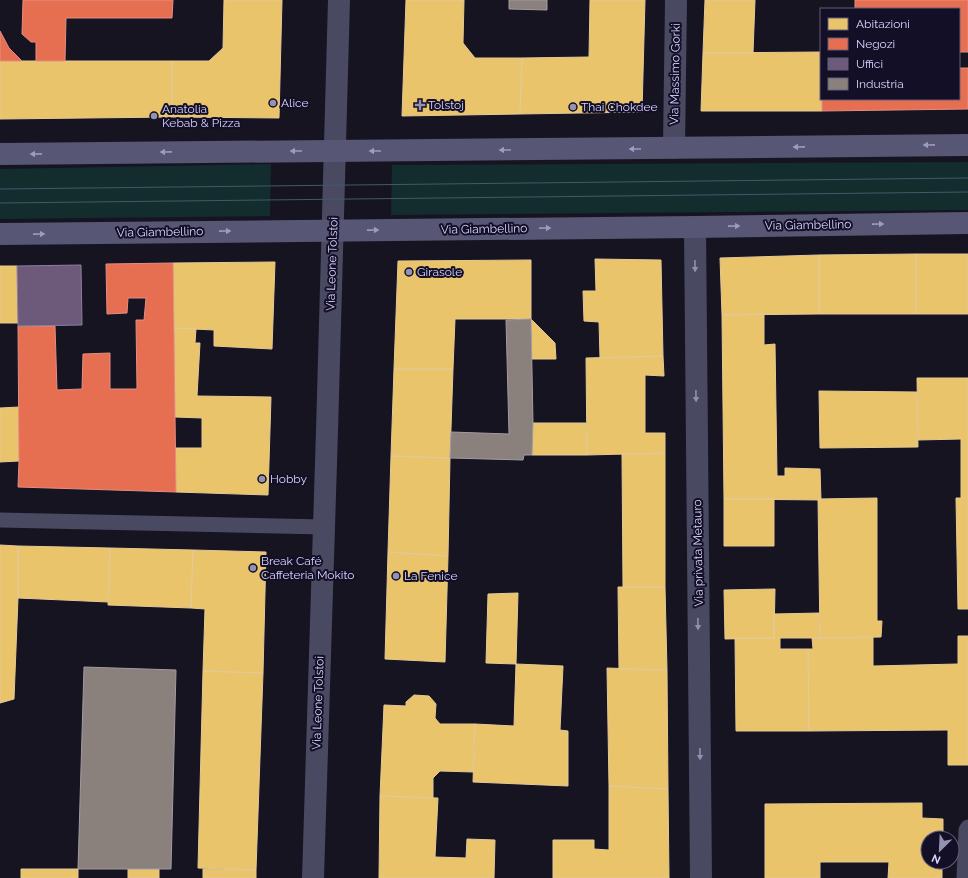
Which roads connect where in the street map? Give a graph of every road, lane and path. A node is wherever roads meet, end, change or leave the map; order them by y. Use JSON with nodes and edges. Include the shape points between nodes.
{"nodes":[{"id":1,"x":340,"y":0,"type":"edge"},
{"id":2,"x":676,"y":0,"type":"edge"},
{"id":3,"x":968,"y":145,"type":"edge"},
{"id":4,"x":674,"y":148,"type":"junction"},
{"id":5,"x":335,"y":151,"type":"junction"},
{"id":6,"x":0,"y":154,"type":"edge"},
{"id":7,"x":968,"y":222,"type":"edge"},
{"id":8,"x":695,"y":227,"type":"junction"},
{"id":9,"x":334,"y":231,"type":"junction"},
{"id":10,"x":0,"y":234,"type":"edge"},
{"id":11,"x":0,"y":520,"type":"edge"},
{"id":12,"x":324,"y":527,"type":"junction"},
{"id":13,"x":968,"y":827,"type":"edge"},
{"id":14,"x":313,"y":878,"type":"edge"},
{"id":15,"x":701,"y":878,"type":"edge"},
{"id":16,"x":964,"y":878,"type":"edge"}],
"edges":[{"from":1,"to":5,"type":"street","name":"Via Leone Tolstoi"},
{"from":2,"to":4,"type":"street","name":"Via Massimo Gorki"},
{"from":3,"to":4,"type":"street","one_way":true},
{"from":4,"to":5,"type":"street","one_way":true},
{"from":5,"to":6,"type":"street","one_way":true},
{"from":5,"to":9,"type":"street","name":"Via Leone Tolstoi"},
{"from":8,"to":7,"type":"street","name":"Via Giambellino","one_way":true},
{"from":9,"to":8,"type":"street","name":"Via Giambellino","one_way":true},
{"from":8,"to":15,"type":"street","name":"Via privata Metauro","one_way":true},
{"from":10,"to":9,"type":"street","name":"Via Giambellino","one_way":true},
{"from":9,"to":12,"type":"street","name":"Via Leone Tolstoi"},
{"from":11,"to":12,"type":"lane"},
{"from":12,"to":14,"type":"street","name":"Via Leone Tolstoi"},
{"from":13,"to":16,"type":"lane"}]}
